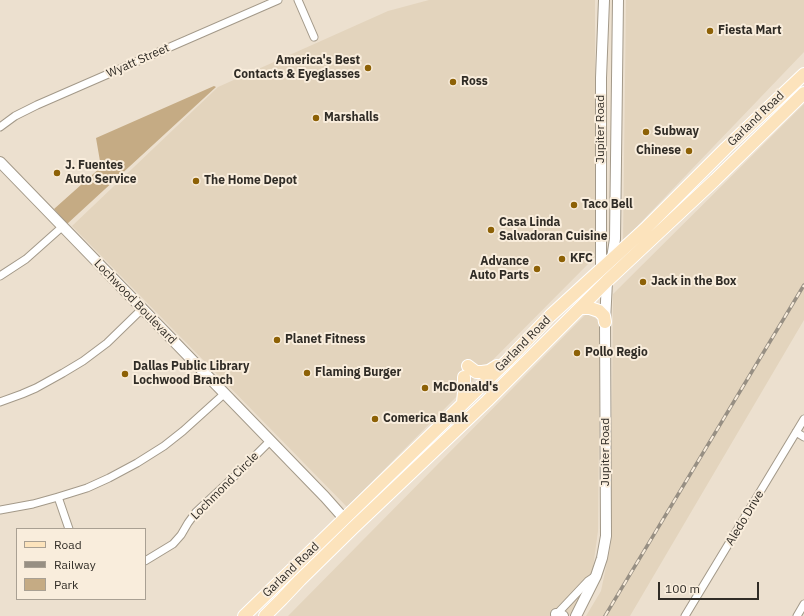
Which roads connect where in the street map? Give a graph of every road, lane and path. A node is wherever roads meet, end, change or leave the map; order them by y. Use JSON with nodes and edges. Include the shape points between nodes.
{"nodes":[{"id":1,"x":278,"y":0,"type":"edge"},
{"id":2,"x":298,"y":0,"type":"edge"},
{"id":3,"x":604,"y":0,"type":"edge"},
{"id":4,"x":618,"y":0,"type":"edge"},
{"id":5,"x":617,"y":17,"type":"junction"},
{"id":6,"x":603,"y":20,"type":"junction"},
{"id":7,"x":314,"y":37,"type":"dead end"},
{"id":8,"x":804,"y":74,"type":"edge"},
{"id":9,"x":804,"y":93,"type":"edge"},
{"id":10,"x":761,"y":115,"type":"junction"},
{"id":11,"x":772,"y":125,"type":"junction"},
{"id":12,"x":0,"y":127,"type":"edge"},
{"id":13,"x":615,"y":144,"type":"junction"},
{"id":14,"x":602,"y":152,"type":"junction"},
{"id":15,"x":0,"y":162,"type":"edge"},
{"id":16,"x":692,"y":182,"type":"junction"},
{"id":17,"x":702,"y":192,"type":"junction"},
{"id":18,"x":62,"y":227,"type":"junction"},
{"id":19,"x":612,"y":258,"type":"junction"},
{"id":20,"x":601,"y":268,"type":"junction"},
{"id":21,"x":0,"y":276,"type":"edge"},
{"id":22,"x":607,"y":281,"type":"junction"},
{"id":23,"x":580,"y":308,"type":"junction"},
{"id":24,"x":142,"y":309,"type":"junction"},
{"id":25,"x":605,"y":322,"type":"junction"},
{"id":26,"x":507,"y":361,"type":"junction"},
{"id":27,"x":224,"y":394,"type":"junction"},
{"id":28,"x":0,"y":402,"type":"edge"},
{"id":29,"x":463,"y":403,"type":"junction"},
{"id":30,"x":804,"y":419,"type":"edge"},
{"id":31,"x":796,"y":432,"type":"junction"},
{"id":32,"x":804,"y":436,"type":"edge"},
{"id":33,"x":270,"y":441,"type":"junction"},
{"id":34,"x":58,"y":497,"type":"junction"},
{"id":35,"x":0,"y":510,"type":"edge"},
{"id":36,"x":344,"y":518,"type":"junction"},
{"id":37,"x":69,"y":528,"type":"edge"},
{"id":38,"x":353,"y":528,"type":"junction"},
{"id":39,"x":146,"y":560,"type":"edge"},
{"id":40,"x":596,"y":576,"type":"junction"},
{"id":41,"x":804,"y":604,"type":"edge"},
{"id":42,"x":244,"y":616,"type":"edge"},
{"id":43,"x":265,"y":616,"type":"edge"},
{"id":44,"x":558,"y":616,"type":"edge"},
{"id":45,"x":576,"y":616,"type":"edge"},
{"id":46,"x":685,"y":616,"type":"edge"},
{"id":47,"x":797,"y":616,"type":"edge"}],
"edges":[{"from":1,"to":12,"type":"street","name":"Wyatt Street","via":[[37,105]]},
{"from":2,"to":7,"type":"street"},
{"from":3,"to":6,"type":"street","name":"Jupiter Road"},
{"from":4,"to":5,"type":"street","name":"Jupiter Road"},
{"from":5,"to":6,"type":"street"},
{"from":5,"to":13,"type":"street","name":"Jupiter Road"},
{"from":6,"to":14,"type":"street","name":"Jupiter Road"},
{"from":8,"to":10,"type":"main road","name":"Garland Road"},
{"from":9,"to":11,"type":"main road","name":"Garland Road"},
{"from":10,"to":11,"type":"main road"},
{"from":10,"to":16,"type":"main road","name":"Garland Road"},
{"from":11,"to":17,"type":"main road","name":"Garland Road"},
{"from":13,"to":14,"type":"street"},
{"from":13,"to":19,"type":"street","name":"Jupiter Road","via":[[615,240]]},
{"from":14,"to":20,"type":"street","name":"Jupiter Road"},
{"from":15,"to":18,"type":"street","name":"Lochwood Boulevard"},
{"from":16,"to":17,"type":"main road"},
{"from":16,"to":19,"type":"main road","name":"Garland Road"},
{"from":17,"to":22,"type":"main road","name":"Garland Road"},
{"from":18,"to":21,"type":"street","via":[[26,259]]},
{"from":18,"to":24,"type":"street","name":"Lochwood Boulevard"},
{"from":19,"to":20,"type":"main road","name":"Garland Road"},
{"from":19,"to":22,"type":"street","name":"Jupiter Road"},
{"from":20,"to":22,"type":"street","name":"Jupiter Road"},
{"from":20,"to":26,"type":"main road","name":"Garland Road"},
{"from":22,"to":23,"type":"main road","name":"Garland Road"},
{"from":22,"to":25,"type":"street","name":"Jupiter Road"},
{"from":23,"to":25,"type":"main road","via":[[599,311]]},
{"from":23,"to":38,"type":"main road","name":"Garland Road","via":[[487,401]]},
{"from":24,"to":27,"type":"street","name":"Lochwood Boulevard"},
{"from":24,"to":28,"type":"street","via":[[107,343],[83,361],[36,388]]},
{"from":25,"to":40,"type":"street","name":"Jupiter Road","via":[[606,536]]},
{"from":26,"to":29,"type":"main road","name":"Garland Road"},
{"from":26,"to":29,"type":"main road","via":[[489,371],[466,372]]},
{"from":27,"to":33,"type":"street","name":"Lochwood Boulevard"},
{"from":27,"to":34,"type":"street","via":[[183,431],[142,460],[87,488]]},
{"from":29,"to":36,"type":"main road","name":"Garland Road"},
{"from":30,"to":31,"type":"street","name":"Aledo Drive"},
{"from":31,"to":32,"type":"street"},
{"from":31,"to":46,"type":"street","name":"Aledo Drive"},
{"from":33,"to":36,"type":"street","name":"Lochwood Boulevard"},
{"from":33,"to":39,"type":"street","name":"Lochmond Circle","via":[[196,512],[173,544]]},
{"from":34,"to":35,"type":"street"},
{"from":34,"to":37,"type":"street"},
{"from":36,"to":38,"type":"street","name":"Lochwood Boulevard"},
{"from":36,"to":42,"type":"main road","name":"Garland Road"},
{"from":38,"to":43,"type":"main road","name":"Garland Road"},
{"from":40,"to":44,"type":"street","via":[[588,581]]},
{"from":40,"to":45,"type":"street","name":"Jupiter Road"},
{"from":41,"to":47,"type":"street"}]}
